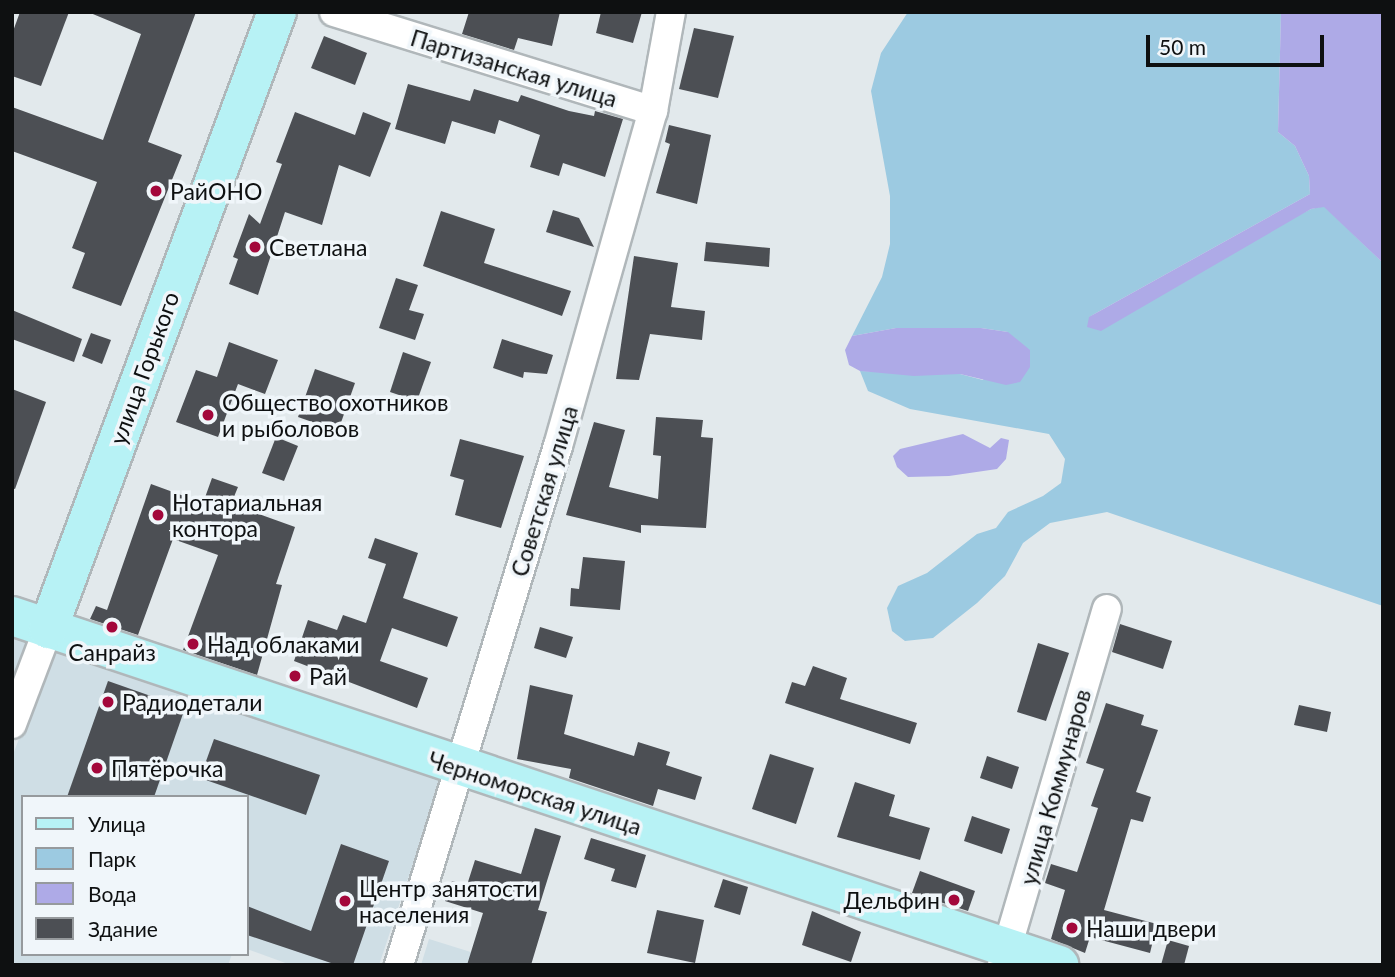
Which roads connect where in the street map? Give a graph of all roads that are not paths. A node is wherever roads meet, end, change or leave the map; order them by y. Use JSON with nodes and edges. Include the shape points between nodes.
{"nodes":[{"id":1,"x":277,"y":12,"type":"edge"},
{"id":2,"x":334,"y":12,"type":"edge"},
{"id":3,"x":671,"y":12,"type":"edge"},
{"id":4,"x":653,"y":111,"type":"junction"},
{"id":5,"x":1107,"y":609,"type":"dead end"},
{"id":6,"x":12,"y":616,"type":"edge"},
{"id":7,"x":48,"y":629,"type":"junction"},
{"id":8,"x":12,"y":724,"type":"edge"},
{"id":9,"x":461,"y":769,"type":"junction"},
{"id":10,"x":1004,"y":958,"type":"edge"},
{"id":11,"x":399,"y":965,"type":"edge"},
{"id":12,"x":1059,"y":965,"type":"edge"}],
"edges":[{"from":1,"to":7,"type":"street","name":"улица Горького"},
{"from":2,"to":4,"type":"street","name":"Партизанская улица"},
{"from":3,"to":4,"type":"street","name":"Советская улица"},
{"from":4,"to":9,"type":"street","name":"Советская улица"},
{"from":5,"to":10,"type":"street","name":"улица Коммунаров"},
{"from":6,"to":7,"type":"street","name":"Черноморская улица"},
{"from":7,"to":8,"type":"street","name":"улица Горького"},
{"from":7,"to":9,"type":"street","name":"Черноморская улица"},
{"from":9,"to":10,"type":"street","name":"Черноморская улица"},
{"from":9,"to":11,"type":"street","name":"Советская улица"},
{"from":10,"to":12,"type":"street","name":"Черноморская улица"}]}
